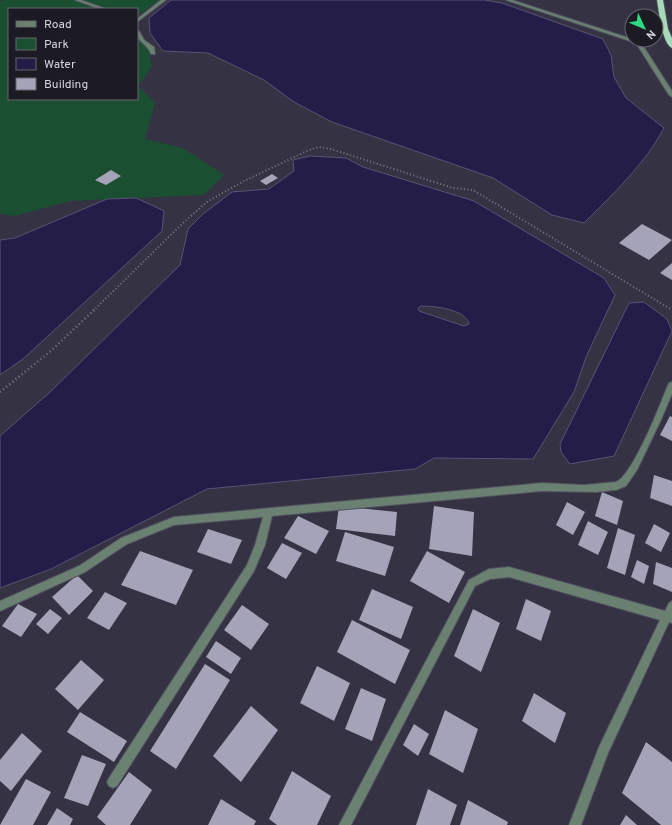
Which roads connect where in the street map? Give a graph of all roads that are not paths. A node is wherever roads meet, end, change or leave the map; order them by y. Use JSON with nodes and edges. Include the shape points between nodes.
{"nodes":[{"id":1,"x":77,"y":0,"type":"edge"},
{"id":2,"x":164,"y":0,"type":"edge"},
{"id":3,"x":508,"y":0,"type":"edge"},
{"id":4,"x":660,"y":0,"type":"edge"},
{"id":5,"x":101,"y":8,"type":"edge"},
{"id":6,"x":138,"y":19,"type":"edge"},
{"id":7,"x":138,"y":34,"type":"edge"},
{"id":8,"x":672,"y":46,"type":"edge"},
{"id":9,"x":153,"y":53,"type":"dead end"},
{"id":10,"x":672,"y":95,"type":"edge"},
{"id":11,"x":672,"y":385,"type":"edge"},
{"id":12,"x":269,"y":512,"type":"junction"},
{"id":13,"x":0,"y":606,"type":"edge"},
{"id":14,"x":672,"y":606,"type":"edge"},
{"id":15,"x":670,"y":618,"type":"edge"},
{"id":16,"x":113,"y":782,"type":"dead end"},
{"id":17,"x":346,"y":825,"type":"edge"},
{"id":18,"x":575,"y":825,"type":"edge"}],
"edges":[{"from":1,"to":5,"type":"street"},
{"from":2,"to":6,"type":"street"},
{"from":3,"to":10,"type":"street","via":[[638,42]]},
{"from":4,"to":8,"type":"highway","via":[[665,29]]},
{"from":7,"to":9,"type":"street","via":[[142,41],[152,48]]},
{"from":11,"to":12,"type":"street","via":[[633,469],[623,483],[602,488],[542,488]]},
{"from":12,"to":13,"type":"street","via":[[174,521],[124,541],[82,570]]},
{"from":12,"to":16,"type":"street","via":[[252,568]]},
{"from":14,"to":15,"type":"street"},
{"from":15,"to":17,"type":"street","via":[[509,572],[489,574],[472,583]]},
{"from":15,"to":18,"type":"street","via":[[603,751]]}]}
